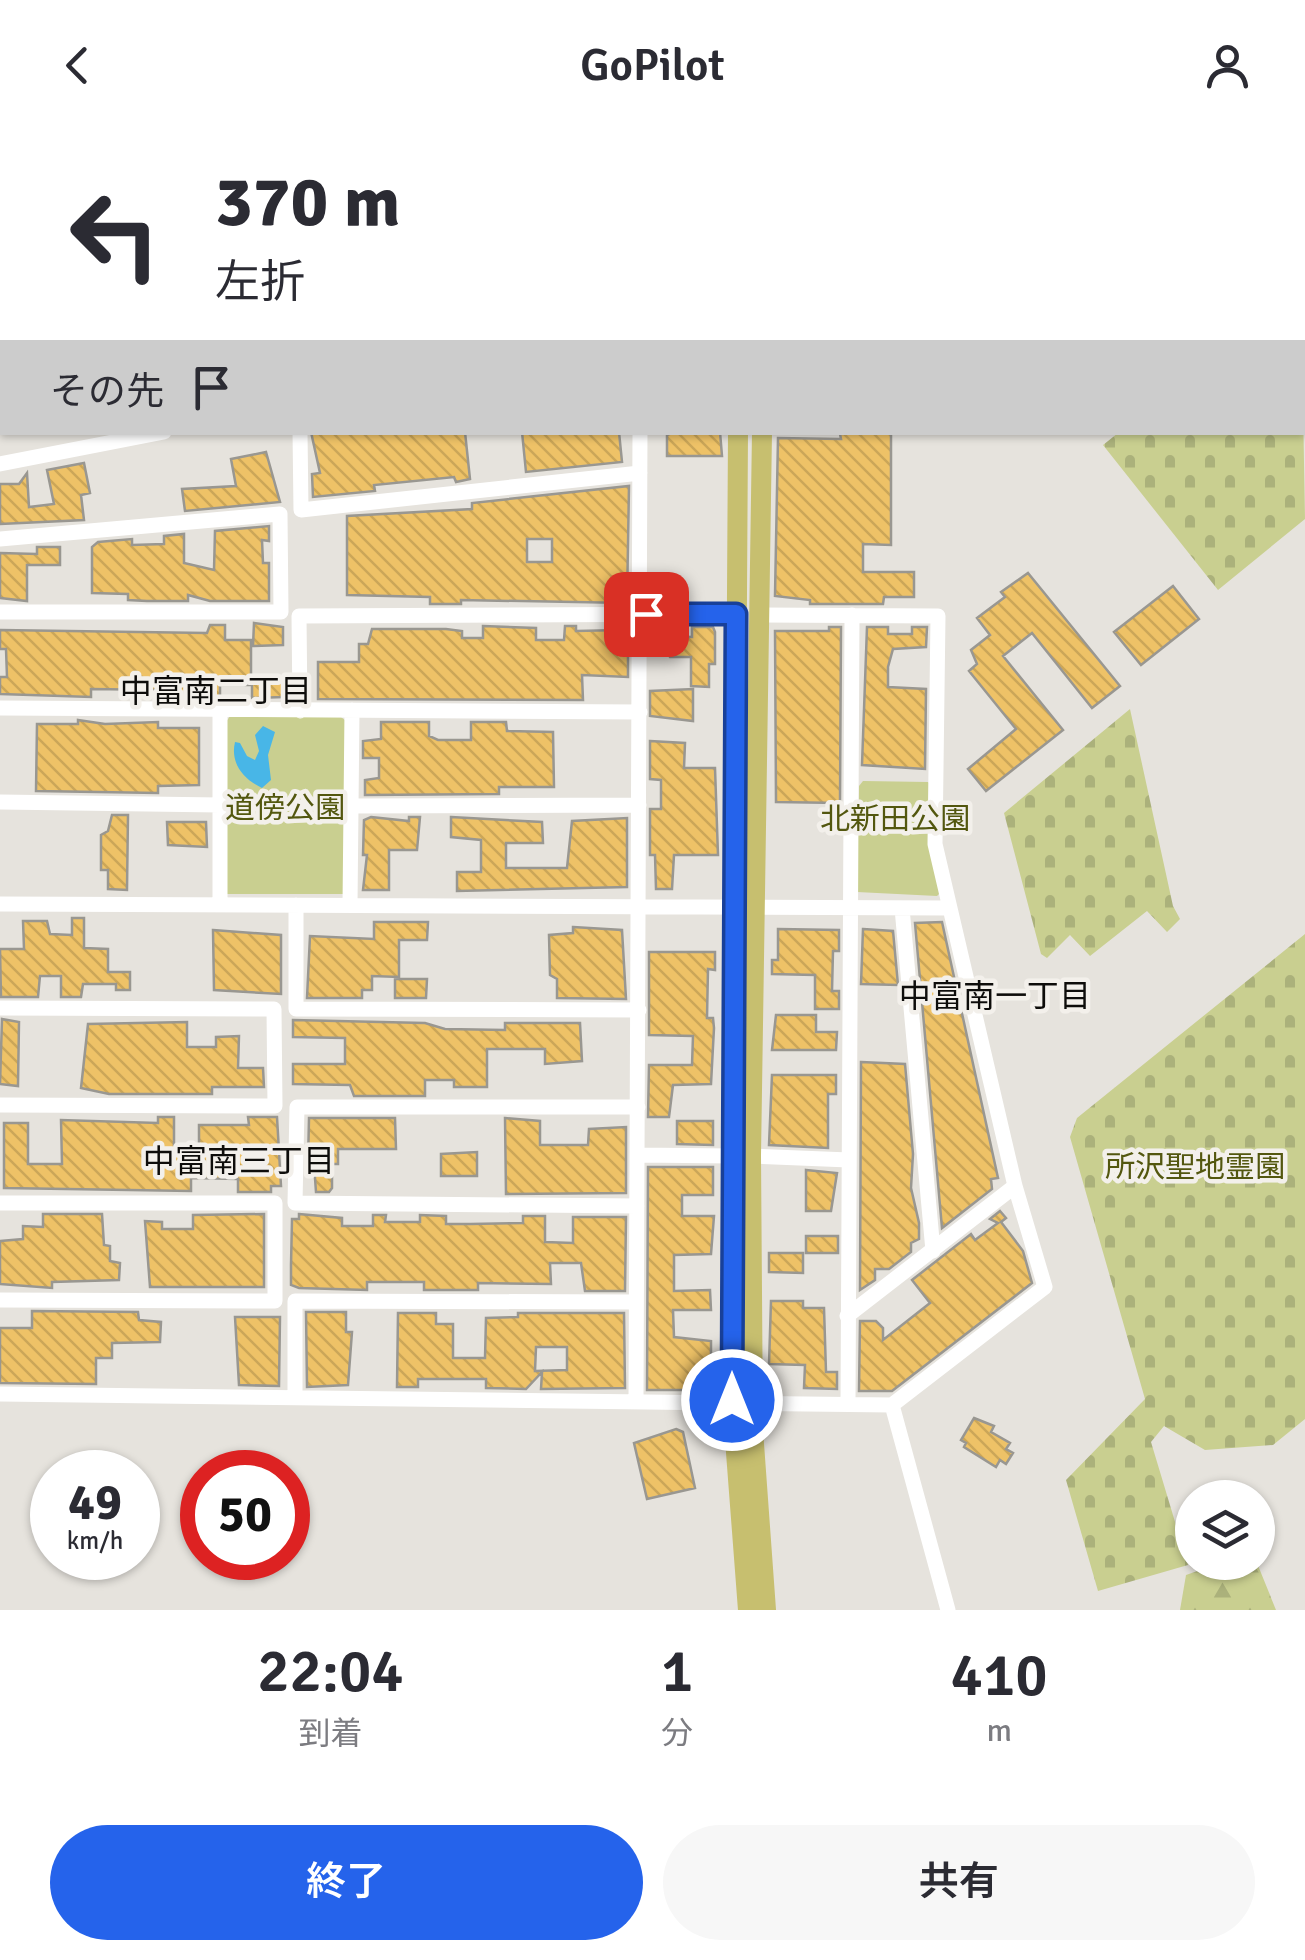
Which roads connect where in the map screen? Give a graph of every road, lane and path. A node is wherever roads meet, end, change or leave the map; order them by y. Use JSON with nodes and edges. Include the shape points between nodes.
{"nodes":[{"id":1,"x":149,"y":435,"type":"edge"},
{"id":2,"x":300,"y":435,"type":"edge"},
{"id":3,"x":640,"y":435,"type":"edge"},
{"id":4,"x":738,"y":435,"type":"edge"},
{"id":5,"x":762,"y":435,"type":"edge"},
{"id":6,"x":0,"y":464,"type":"edge"},
{"id":7,"x":640,"y":474,"type":"junction"},
{"id":8,"x":0,"y":539,"type":"edge"},
{"id":9,"x":0,"y":612,"type":"edge"},
{"id":10,"x":639,"y":614,"type":"junction"},
{"id":11,"x":736,"y":614,"type":"junction"},
{"id":12,"x":760,"y":614,"type":"junction"},
{"id":13,"x":852,"y":616,"type":"junction"},
{"id":14,"x":0,"y":708,"type":"edge"},
{"id":15,"x":352,"y":710,"type":"junction"},
{"id":16,"x":220,"y":711,"type":"junction"},
{"id":17,"x":300,"y":711,"type":"junction"},
{"id":18,"x":640,"y":712,"type":"junction"},
{"id":19,"x":0,"y":802,"type":"edge"},
{"id":20,"x":220,"y":805,"type":"junction"},
{"id":21,"x":640,"y":805,"type":"junction"},
{"id":22,"x":351,"y":806,"type":"junction"},
{"id":23,"x":0,"y":904,"type":"edge"},
{"id":24,"x":220,"y":905,"type":"junction"},
{"id":25,"x":296,"y":905,"type":"junction"},
{"id":26,"x":350,"y":905,"type":"junction"},
{"id":27,"x":639,"y":908,"type":"junction"},
{"id":28,"x":746,"y":908,"type":"junction"},
{"id":29,"x":851,"y":908,"type":"junction"},
{"id":30,"x":902,"y":908,"type":"junction"},
{"id":31,"x":950,"y":908,"type":"junction"},
{"id":32,"x":0,"y":1008,"type":"edge"},
{"id":33,"x":638,"y":1010,"type":"junction"},
{"id":34,"x":0,"y":1105,"type":"edge"},
{"id":35,"x":638,"y":1107,"type":"junction"},
{"id":36,"x":638,"y":1155,"type":"junction"},
{"id":37,"x":741,"y":1156,"type":"junction"},
{"id":38,"x":849,"y":1160,"type":"junction"},
{"id":39,"x":1015,"y":1186,"type":"junction"},
{"id":40,"x":0,"y":1203,"type":"edge"},
{"id":41,"x":637,"y":1206,"type":"junction"},
{"id":42,"x":933,"y":1251,"type":"junction"},
{"id":43,"x":0,"y":1300,"type":"edge"},
{"id":44,"x":636,"y":1302,"type":"junction"},
{"id":45,"x":848,"y":1316,"type":"junction"},
{"id":46,"x":0,"y":1394,"type":"edge"},
{"id":47,"x":295,"y":1397,"type":"junction"},
{"id":48,"x":636,"y":1399,"type":"junction"},
{"id":49,"x":743,"y":1400,"type":"junction"},
{"id":50,"x":848,"y":1403,"type":"junction"},
{"id":51,"x":892,"y":1405,"type":"junction"},
{"id":52,"x":748,"y":1610,"type":"edge"},
{"id":53,"x":766,"y":1610,"type":"edge"},
{"id":54,"x":948,"y":1610,"type":"edge"}],
"edges":[{"from":1,"to":6,"type":"street"},
{"from":2,"to":7,"type":"street","via":[[301,510]]},
{"from":3,"to":7,"type":"street"},
{"from":4,"to":11,"type":"main road"},
{"from":5,"to":12,"type":"main road"},
{"from":7,"to":10,"type":"street"},
{"from":8,"to":9,"type":"street","via":[[280,514],[281,612]]},
{"from":10,"to":11,"type":"street"},
{"from":10,"to":17,"type":"street","via":[[300,616]]},
{"from":10,"to":18,"type":"street"},
{"from":11,"to":28,"type":"main road"},
{"from":12,"to":13,"type":"street"},
{"from":12,"to":28,"type":"main road"},
{"from":13,"to":29,"type":"street"},
{"from":13,"to":31,"type":"street","via":[[938,616],[934,844]]},
{"from":14,"to":16,"type":"street"},
{"from":15,"to":17,"type":"street"},
{"from":15,"to":18,"type":"street"},
{"from":15,"to":22,"type":"street"},
{"from":16,"to":17,"type":"street"},
{"from":16,"to":20,"type":"street"},
{"from":18,"to":21,"type":"street"},
{"from":19,"to":20,"type":"street"},
{"from":20,"to":24,"type":"street"},
{"from":21,"to":22,"type":"street"},
{"from":21,"to":27,"type":"street"},
{"from":22,"to":26,"type":"street"},
{"from":23,"to":24,"type":"street"},
{"from":24,"to":25,"type":"street"},
{"from":25,"to":26,"type":"street"},
{"from":25,"to":33,"type":"street","via":[[296,1009]]},
{"from":26,"to":27,"type":"street"},
{"from":27,"to":28,"type":"street"},
{"from":27,"to":33,"type":"street"},
{"from":28,"to":29,"type":"street"},
{"from":28,"to":37,"type":"main road"},
{"from":29,"to":30,"type":"street"},
{"from":29,"to":38,"type":"street"},
{"from":30,"to":31,"type":"street"},
{"from":30,"to":42,"type":"street"},
{"from":31,"to":39,"type":"street"},
{"from":32,"to":34,"type":"street","via":[[274,1009],[275,1106]]},
{"from":33,"to":35,"type":"street"},
{"from":35,"to":36,"type":"street"},
{"from":35,"to":41,"type":"street","via":[[296,1107],[295,1203]]},
{"from":36,"to":37,"type":"street"},
{"from":36,"to":41,"type":"street"},
{"from":37,"to":38,"type":"street"},
{"from":37,"to":49,"type":"main road"},
{"from":38,"to":45,"type":"street"},
{"from":39,"to":42,"type":"street"},
{"from":39,"to":51,"type":"street","via":[[1045,1286]]},
{"from":40,"to":43,"type":"street","via":[[275,1203],[275,1301]]},
{"from":41,"to":44,"type":"street"},
{"from":42,"to":45,"type":"street"},
{"from":44,"to":47,"type":"street","via":[[295,1301]]},
{"from":44,"to":48,"type":"street"},
{"from":45,"to":50,"type":"street"},
{"from":46,"to":47,"type":"street"},
{"from":47,"to":48,"type":"street"},
{"from":48,"to":49,"type":"street"},
{"from":49,"to":50,"type":"street"},
{"from":49,"to":52,"type":"main road"},
{"from":49,"to":53,"type":"main road"},
{"from":50,"to":51,"type":"street"},
{"from":51,"to":54,"type":"street"}]}
